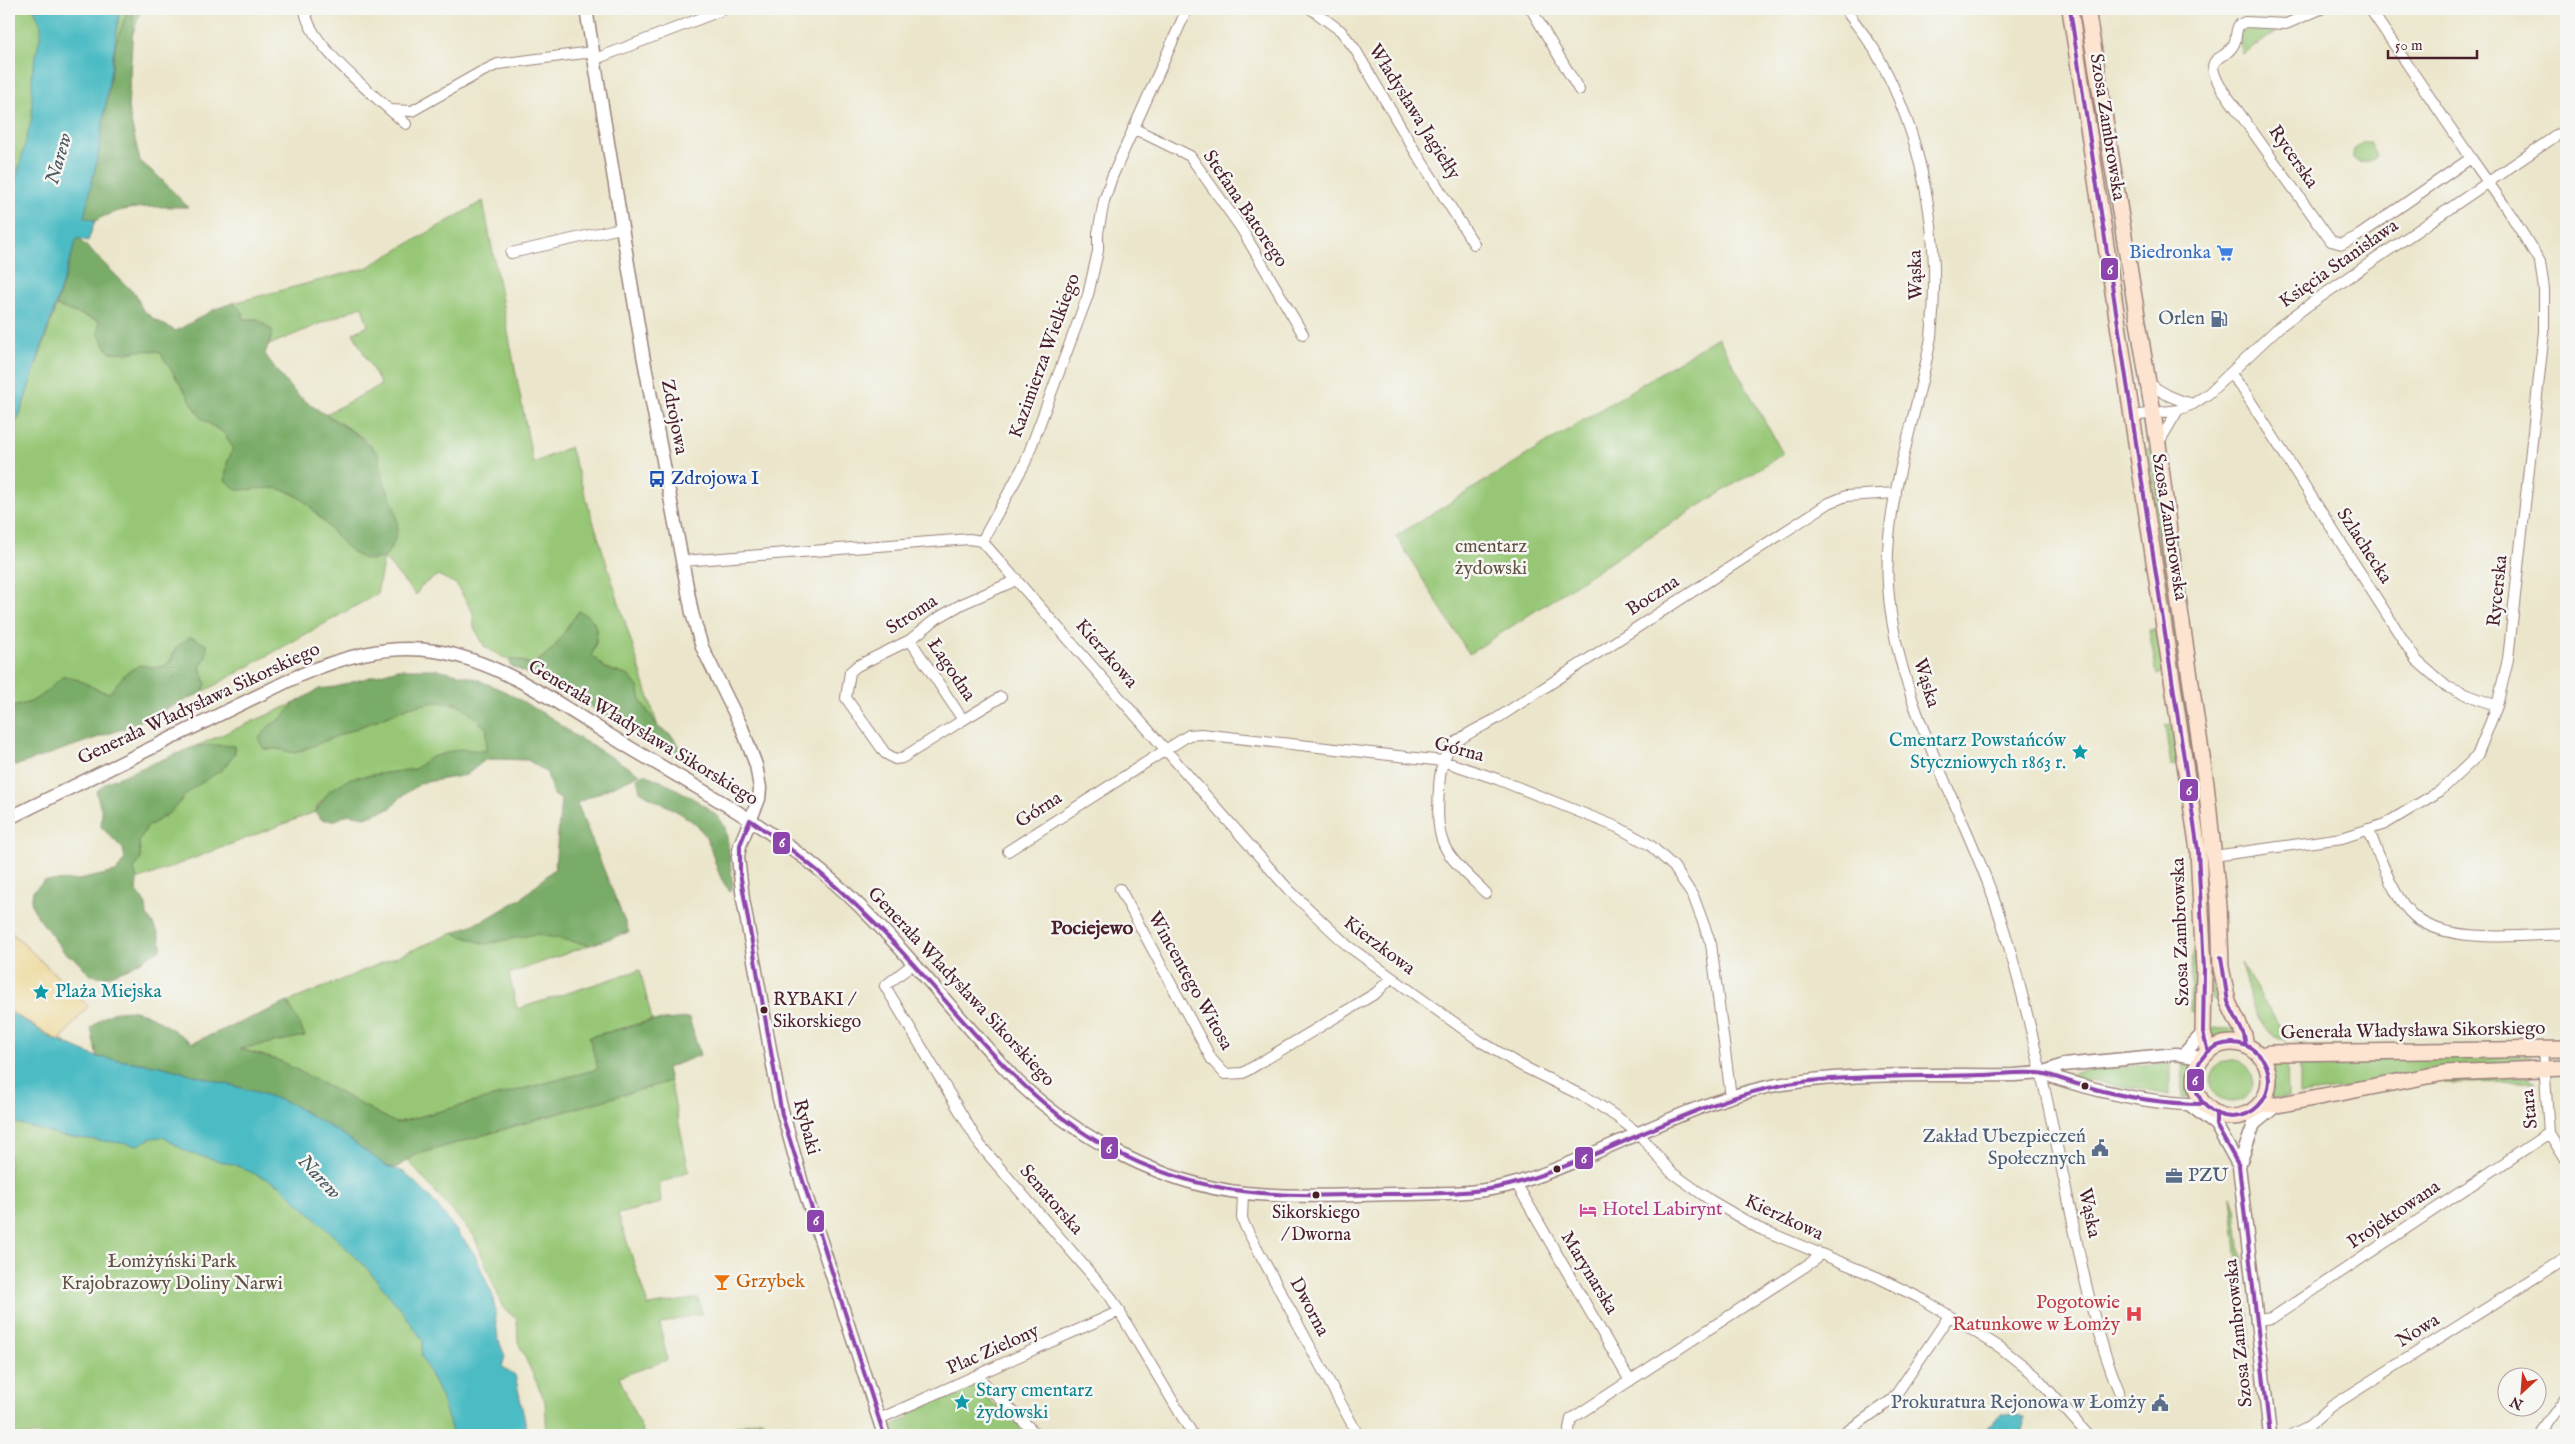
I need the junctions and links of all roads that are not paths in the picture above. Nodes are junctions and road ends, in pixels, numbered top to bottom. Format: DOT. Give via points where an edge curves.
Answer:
graph roads {
  1 [pos="305,9"];
  2 [pos="586,9"];
  3 [pos="725,9"];
  4 [pos="1187,9"];
  5 [pos="1311,9"];
  6 [pos="1530,9"];
  7 [pos="1845,9"];
  8 [pos="2070,9"];
  9 [pos="2087,9"];
  10 [pos="2321,9"];
  11 [pos="2370,9"];
  12 [pos="592,56"];
  13 [pos="1579,90"];
  14 [pos="390,110"];
  15 [pos="406,124"];
  16 [pos="1133,128"];
  17 [pos="2566,129"];
  18 [pos="2471,158"];
  19 [pos="2488,182"];
  20 [pos="622,228"];
  21 [pos="1474,244"];
  22 [pos="511,253"];
  23 [pos="2130,270"];
  24 [pos="2110,274"];
  25 [pos="1303,334"];
  26 [pos="2230,373"];
  27 [pos="2148,382"];
  28 [pos="2193,404"];
  29 [pos="2178,410"];
  30 [pos="2153,415"];
  31 [pos="2132,416"];
  32 [pos="2158,444"];
  33 [pos="1896,493"];
  34 [pos="982,541"];
  35 [pos="683,561"];
  36 [pos="1016,578"];
  37 [pos="910,640"];
  38 [pos="1001,697"];
  39 [pos="846,698"];
  40 [pos="2497,706"];
  41 [pos="963,720"];
  42 [pos="1166,749"];
  43 [pos="1443,761"];
  44 [pos="9,818"];
  45 [pos="750,820"];
  46 [pos="2368,829"];
  47 [pos="1008,851"];
  48 [pos="2214,856"];
  49 [pos="1120,889"];
  50 [pos="1486,893"];
  51 [pos="2566,934"];
  52 [pos="913,964"];
  53 [pos="1391,978"];
  54 [pos="2228,1002"];
  55 [pos="2204,1004"];
  56 [pos="2203,1033"];
  57 [pos="2245,1041"];
  58 [pos="2543,1049"];
  59 [pos="2566,1049"];
  60 [pos="2265,1054"];
  61 [pos="2183,1055"];
  62 [pos="2205,1055"];
  63 [pos="2566,1068"];
  64 [pos="2544,1069"];
  65 [pos="2042,1073"];
  66 [pos="1732,1097"];
  67 [pos="2207,1112"];
  68 [pos="2256,1113"];
  69 [pos="2549,1133"];
  70 [pos="1639,1134"];
  71 [pos="2566,1160"];
  72 [pos="2239,1166"];
  73 [pos="1516,1183"];
  74 [pos="1243,1193"];
  75 [pos="1818,1253"];
  76 [pos="2566,1258"];
  77 [pos="1120,1311"];
  78 [pos="1949,1316"];
  79 [pos="2257,1320"];
  80 [pos="977,1376"];
  81 [pos="1630,1382"];
  82 [pos="2119,1391"];
  83 [pos="2566,1398"];
  84 [pos="879,1419"];
  85 [pos="884,1435"];
  86 [pos="1037,1435"];
  87 [pos="1193,1435"];
  88 [pos="1358,1435"];
  89 [pos="1570,1435"];
  90 [pos="1842,1435"];
  91 [pos="2088,1435"];
  92 [pos="2270,1435"];
  93 [pos="2291,1435"];
  94 [pos="2540,1435"];
  1 -- 14 [label="street" via="308,22 328,50"];
  2 -- 12 [label="street, Zdrojowa"];
  3 -- 12 [label="street"];
  4 -- 16 [label="street, Kazimierza Wielkiego"];
  5 -- 21 [label="street, Władysława Jagiełły" via="1341,31 1355,49"];
  6 -- 13 [label="street"];
  7 -- 33 [label="street, Wąska" via="1873,48 1905,115 1926,196 1934,250 1931,337"];
  8 -- 24 [label="main road, Szosa Zambrowska"];
  9 -- 23 [label="main road, Szosa Zambrowska"];
  10 -- 18 [label="street, Rycerska" via="2286,24 2246,22 2239,25 2233,46 2215,61 2213,68 2220,86 2331,241 2349,242"];
  11 -- 18 [label="street, Rycerska"];
  12 -- 14 [label="street" via="498,64 412,111"];
  12 -- 20 [label="street, Zdrojowa"];
  14 -- 15 [label="street"];
  16 -- 25 [label="street, Stefana Batorego" via="1190,156 1240,228"];
  16 -- 34 [label="street, Kazimierza Wielkiego" via="1104,201 1088,295 1024,463"];
  17 -- 19 [label="street, Księcia Stanisława"];
  18 -- 19 [label="street, Rycerska"];
  19 -- 26 [label="street, Księcia Stanisława" via="2310,304 2272,333"];
  19 -- 40 [label="street, Rycerska" via="2540,262 2544,289 2544,332 2508,659"];
  20 -- 22 [label="street"];
  20 -- 35 [label="street, Zdrojowa" via="644,364"];
  23 -- 24 [label="main road" via="2120,266"];
  23 -- 27 [label="main road, Szosa Zambrowska"];
  24 -- 31 [label="main road, Szosa Zambrowska"];
  26 -- 28 [label="street, Księcia Stanisława"];
  26 -- 40 [label="street, Szlachecka" via="2416,660 2447,687"];
  27 -- 28 [label="street" via="2177,401"];
  27 -- 30 [label="main road, Szosa Zambrowska"];
  28 -- 29 [label="street, Księcia Stanisława"];
  29 -- 30 [label="street, Księcia Stanisława"];
  29 -- 32 [label="street"];
  30 -- 31 [label="street, Księcia Stanisława"];
  30 -- 32 [label="main road, Szosa Zambrowska"];
  31 -- 55 [label="main road, Szosa Zambrowska" via="2198,850"];
  32 -- 48 [label="main road, Szosa Zambrowska"];
  33 -- 43 [label="street, Boczna" via="1846,496 1828,502 1459,740"];
  33 -- 65 [label="street, Wąska" via="1887,569 1893,626 1903,670 1926,739 1988,884 2004,930"];
  34 -- 35 [label="street" via="968,539"];
  34 -- 36 [label="street, Kierzkowa"];
  35 -- 45 [label="street, Zdrojowa" via="697,634 756,765 760,793"];
  36 -- 37 [label="street, Stroma" via="949,611"];
  36 -- 42 [label="street, Kierzkowa"];
  37 -- 39 [label="street, Stroma" via="853,669"];
  37 -- 41 [label="street, Łagodna"];
  38 -- 41 [label="street, Łagodna"];
  39 -- 41 [label="street, Łagodna" via="885,753 895,759 902,758"];
  40 -- 46 [label="street, Rycerska" via="2477,756 2471,762 2440,791 2385,824"];
  42 -- 43 [label="street, Górna" via="1184,738 1201,734"];
  42 -- 47 [label="street, Górna"];
  42 -- 53 [label="street, Kierzkowa" via="1317,919"];
  43 -- 50 [label="street" via="1437,813 1439,835 1452,859"];
  43 -- 66 [label="street, Górna" via="1617,827 1650,846 1674,867 1694,898 1711,944"];
  44 -- 45 [label="street, Generała Władysława Sikorskiego" via="310,671 362,653 406,649 448,654 504,674"];
  45 -- 52 [label="street, Generała Władysława Sikorskiego" via="796,851 838,886"];
  45 -- 84 [label="street, Rybaki" via="740,845 740,873 778,1099"];
  46 -- 48 [label="street, Rycerska" via="2342,838"];
  46 -- 51 [label="street" via="2395,890 2415,917 2437,928 2473,937"];
  48 -- 54 [label="main road, Szosa Zambrowska" via="2222,968"];
  49 -- 53 [label="street, Wincentego Witosa" via="1212,1060 1225,1074 1242,1073 1376,993"];
  52 -- 74 [label="street, Generała Władysława Sikorskiego" via="1007,1070 1059,1117 1106,1146 1159,1171 1196,1184"];
  52 -- 77 [label="street, Senatorska" via="885,986 980,1145 1097,1278"];
  53 -- 70 [label="street, Kierzkowa" via="1480,1041 1591,1100"];
  54 -- 55 [label="main road" via="2217,1007"];
  54 -- 57 [label="main road, Szosa Zambrowska"];
  55 -- 56 [label="main road, Szosa Zambrowska"];
  56 -- 61 [label="street"];
  56 -- 62 [label="main road, Szosa Zambrowska"];
  57 -- 60 [label="main road"];
  57 -- 62 [label="main road" via="2214,1048"];
  58 -- 59 [label="main road, Generała Władysława Sikorskiego"];
  58 -- 60 [label="main road, Generała Władysława Sikorskiego"];
  58 -- 64 [label="street, Stara"];
  60 -- 68 [label="main road" via="2268,1089"];
  61 -- 62 [label="street, Generała Władysława Sikorskiego"];
  61 -- 65 [label="street, Generała Władysława Sikorskiego" via="2063,1065"];
  62 -- 67 [label="main road" via="2198,1066 2195,1082"];
  63 -- 64 [label="main road"];
  64 -- 68 [label="main road" via="2444,1073 2277,1105"];
  64 -- 69 [label="street, Stara"];
  65 -- 66 [label="street, Generała Władysława Sikorskiego" via="1811,1080"];
  65 -- 67 [label="street, Generała Władysława Sikorskiego" via="2074,1085"];
  65 -- 82 [label="street, Wąska" via="2091,1304"];
  66 -- 70 [label="street, Generała Władysława Sikorskiego"];
  67 -- 68 [label="main road" via="2235,1117"];
  67 -- 72 [label="street, Szosa Zambrowska"];
  68 -- 72 [label="street, Szosa Zambrowska"];
  69 -- 71 [label="street, Stara"];
  69 -- 79 [label="street, Projektowana" via="2272,1318"];
  70 -- 73 [label="street, Generała Władysława Sikorskiego"];
  70 -- 75 [label="street, Kierzkowa" via="1671,1172 1703,1196 1758,1228"];
  72 -- 79 [label="street, Szosa Zambrowska"];
  73 -- 74 [label="street, Generała Władysława Sikorskiego" via="1484,1191 1457,1193 1347,1196"];
  73 -- 81 [label="street, Marynarska"];
  74 -- 88 [label="street, Dworna" via="1242,1218 1245,1226"];
  75 -- 78 [label="street, Kierzkowa" via="1877,1277"];
  75 -- 81 [label="street" via="1814,1260"];
  76 -- 93 [label="street, Nowa"];
  77 -- 80 [label="street, Plac Zielony"];
  77 -- 87 [label="street, Senatorska"];
  78 -- 90 [label="street" via="1893,1399"];
  78 -- 91 [label="street, Kierzkowa" via="2025,1366"];
  79 -- 92 [label="street, Szosa Zambrowska"];
  80 -- 84 [label="street, Plac Zielony"];
  80 -- 86 [label="street"];
  81 -- 89 [label="street" via="1571,1419"];
  83 -- 94 [label="street"];
  84 -- 85 [label="street, Rybaki"];
}
